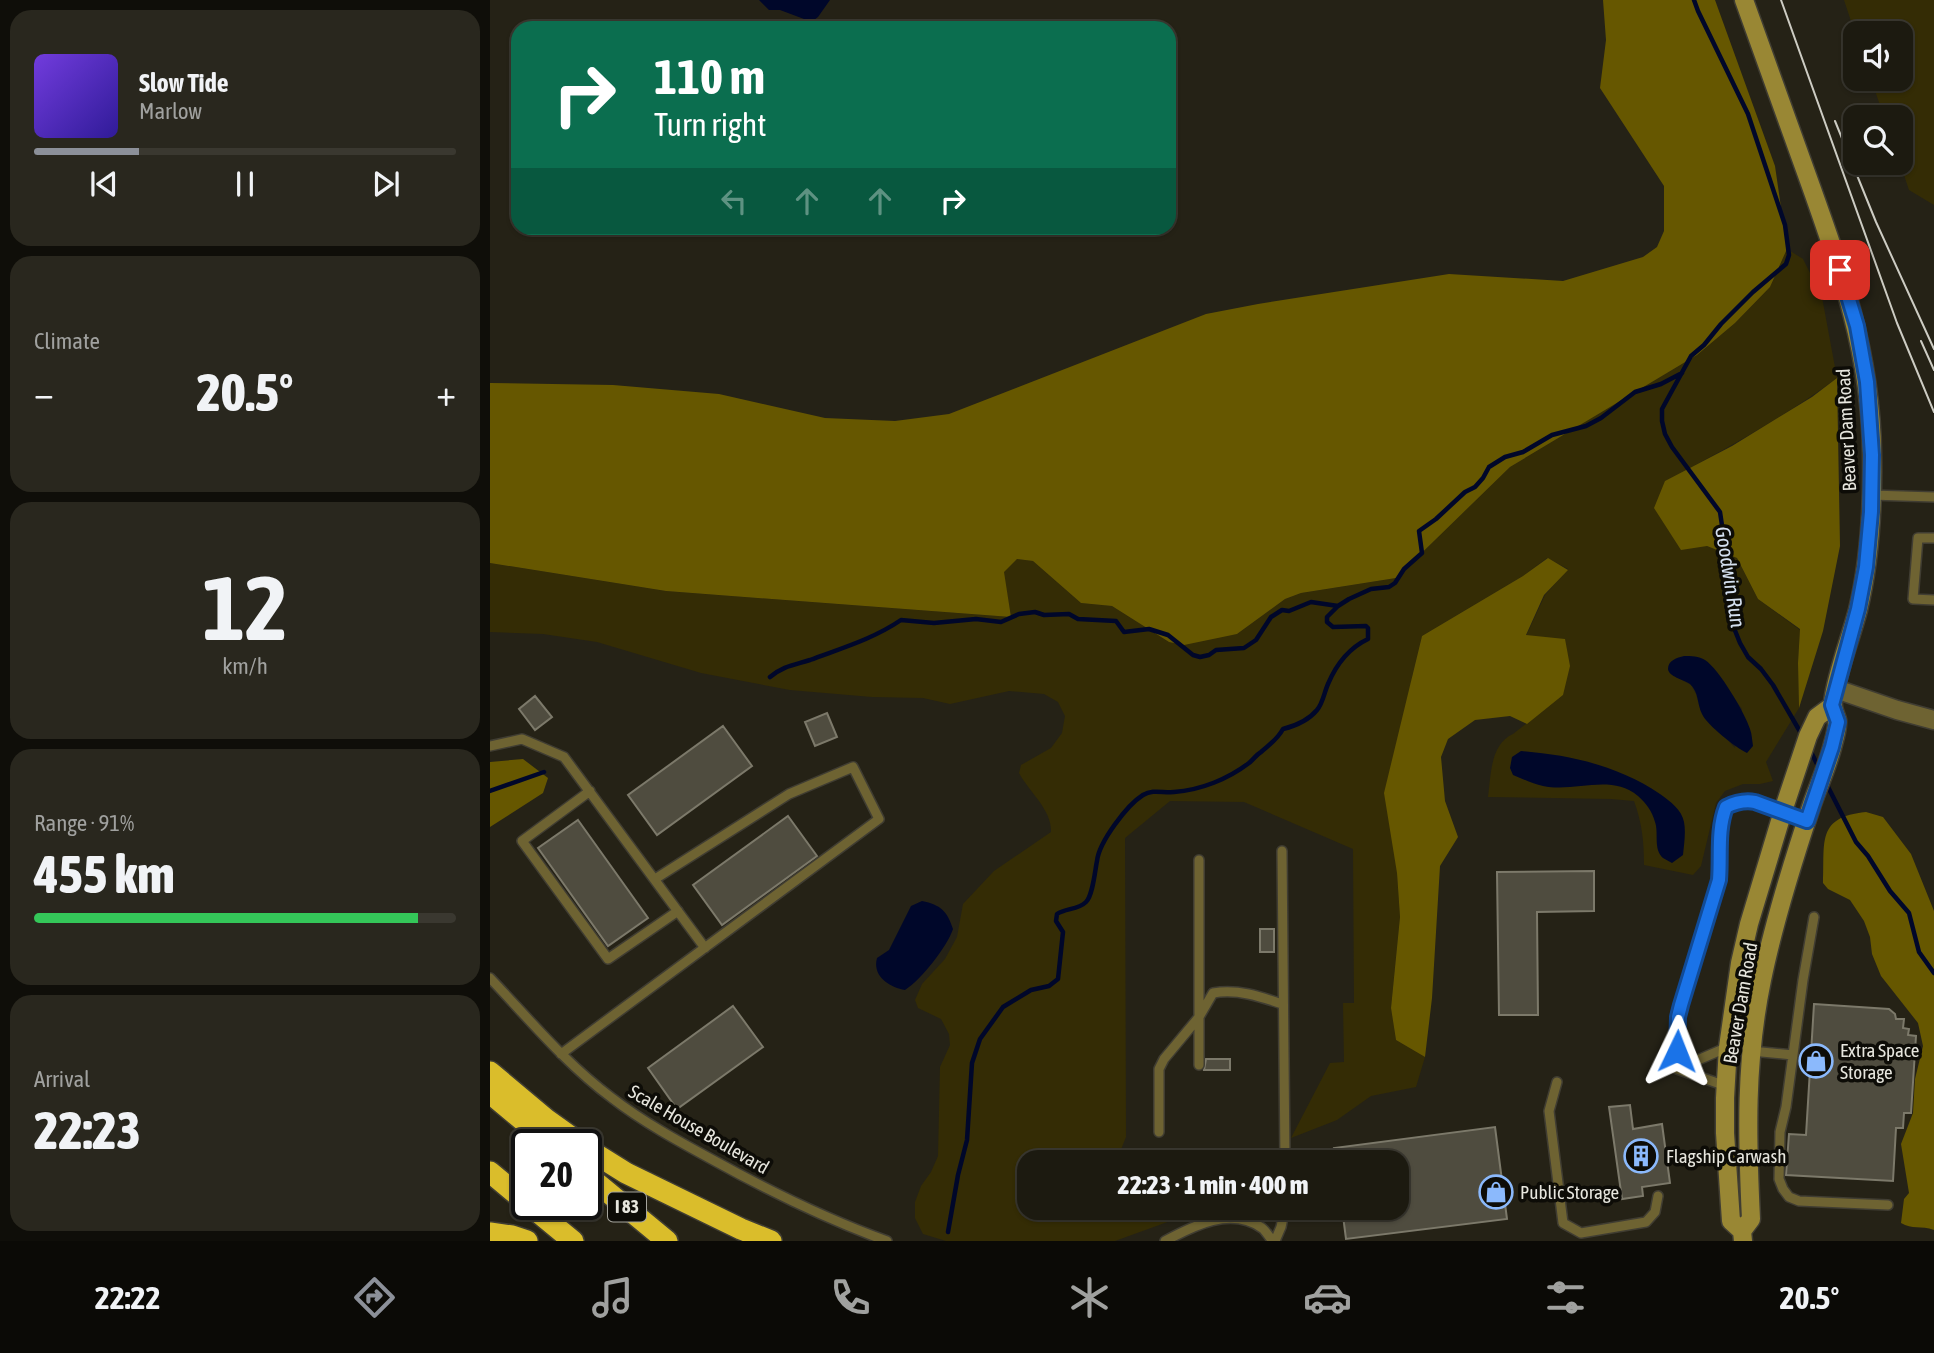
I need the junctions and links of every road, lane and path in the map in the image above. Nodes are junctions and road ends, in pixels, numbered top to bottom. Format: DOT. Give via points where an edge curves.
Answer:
graph roads {
  1 [pos="1744,0"];
  2 [pos="1871,495"];
  3 [pos="1934,497"];
  4 [pos="1934,538"];
  5 [pos="1934,600"];
  6 [pos="1834,697"];
  7 [pos="1934,720"];
  8 [pos="490,746"];
  9 [pos="590,791"];
  10 [pos="1783,811"];
  11 [pos="1810,813"];
  12 [pos="1282,851"];
  13 [pos="1199,860"];
  14 [pos="655,879"];
  15 [pos="678,911"];
  16 [pos="1814,917"];
  17 [pos="705,948"];
  18 [pos="490,978"];
  19 [pos="1282,1004"];
  20 [pos="1199,1017"];
  21 [pos="1728,1047"];
  22 [pos="1751,1051"];
  23 [pos="561,1054"];
  24 [pos="1794,1055"];
  25 [pos="1199,1065"];
  26 [pos="1677,1069"];
  27 [pos="490,1072"];
  28 [pos="1557,1082"];
  29 [pos="1726,1086"];
  30 [pos="490,1093"];
  31 [pos="533,1129"];
  32 [pos="560,1129"];
  33 [pos="1159,1132"];
  34 [pos="1285,1150"];
  35 [pos="602,1158"];
  36 [pos="490,1172"];
  37 [pos="602,1187"];
  38 [pos="511,1190"];
  39 [pos="1658,1196"];
  40 [pos="1888,1205"];
  41 [pos="548,1220"];
  42 [pos="1282,1220"];
  43 [pos="490,1233"];
  44 [pos="1742,1236"];
  45 [pos="527,1241"];
  46 [pos="573,1241"];
  47 [pos="667,1241"];
  48 [pos="771,1241"];
  49 [pos="887,1241"];
  50 [pos="1165,1241"];
  51 [pos="1274,1241"];
  1 -- 2 [label="main road, Beaver Dam Road" via="1857,326 1870,409"];
  2 -- 3 [label="lane"];
  2 -- 6 [label="main road, Beaver Dam Road" via="1862,588"];
  4 -- 5 [label="lane" via="1919,538 1913,599"];
  6 -- 7 [label="street"];
  6 -- 10 [label="main road, Beaver Dam Road" via="1808,736"];
  6 -- 11 [label="main road, Beaver Dam Road" via="1838,722"];
  8 -- 9 [label="lane" via="522,739 564,757"];
  9 -- 14 [label="lane"];
  9 -- 15 [label="lane" via="522,841 608,959"];
  10 -- 11 [label="lane"];
  10 -- 21 [label="main road, Beaver Dam Road" via="1749,924"];
  10 -- 26 [label="lane" via="1747,800 1726,807 1720,826 1719,880 1678,1017"];
  11 -- 22 [label="main road, Beaver Dam Road" via="1768,954"];
  12 -- 19 [label="lane"];
  13 -- 20 [label="lane"];
  14 -- 15 [label="lane"];
  14 -- 17 [label="lane" via="789,794 853,767 879,819"];
  15 -- 17 [label="lane"];
  16 -- 24 [label="lane"];
  17 -- 23 [label="lane"];
  18 -- 23 [label="lane, Scale House Boulevard"];
  19 -- 20 [label="lane" via="1248,993 1213,993"];
  19 -- 34 [label="lane"];
  20 -- 25 [label="lane"];
  20 -- 33 [label="lane" via="1159,1069"];
  21 -- 26 [label="lane"];
  21 -- 29 [label="main road, Beaver Dam Road"];
  22 -- 24 [label="lane"];
  22 -- 44 [label="main road, Beaver Dam Road" via="1747,1133 1751,1219"];
  23 -- 49 [label="lane, Scale House Boulevard" via="651,1126 783,1198"];
  24 -- 40 [label="lane" via="1780,1132 1783,1189 1799,1201"];
  26 -- 29 [label="lane"];
  27 -- 32 [label="highway"];
  28 -- 39 [label="lane" via="1549,1111 1563,1223 1581,1233 1646,1222"];
  29 -- 44 [label="main road, Beaver Dam Road" via="1731,1221"];
  30 -- 31 [label="highway"];
  35 -- 48 [label="highway"];
  36 -- 38 [label="highway"];
  37 -- 47 [label="highway, I 83"];
  41 -- 46 [label="highway"];
  42 -- 51 [label="lane"];
  43 -- 45 [label="highway"];
  50 -- 51 [label="lane" via="1212,1220 1229,1219 1262,1228"];
}
